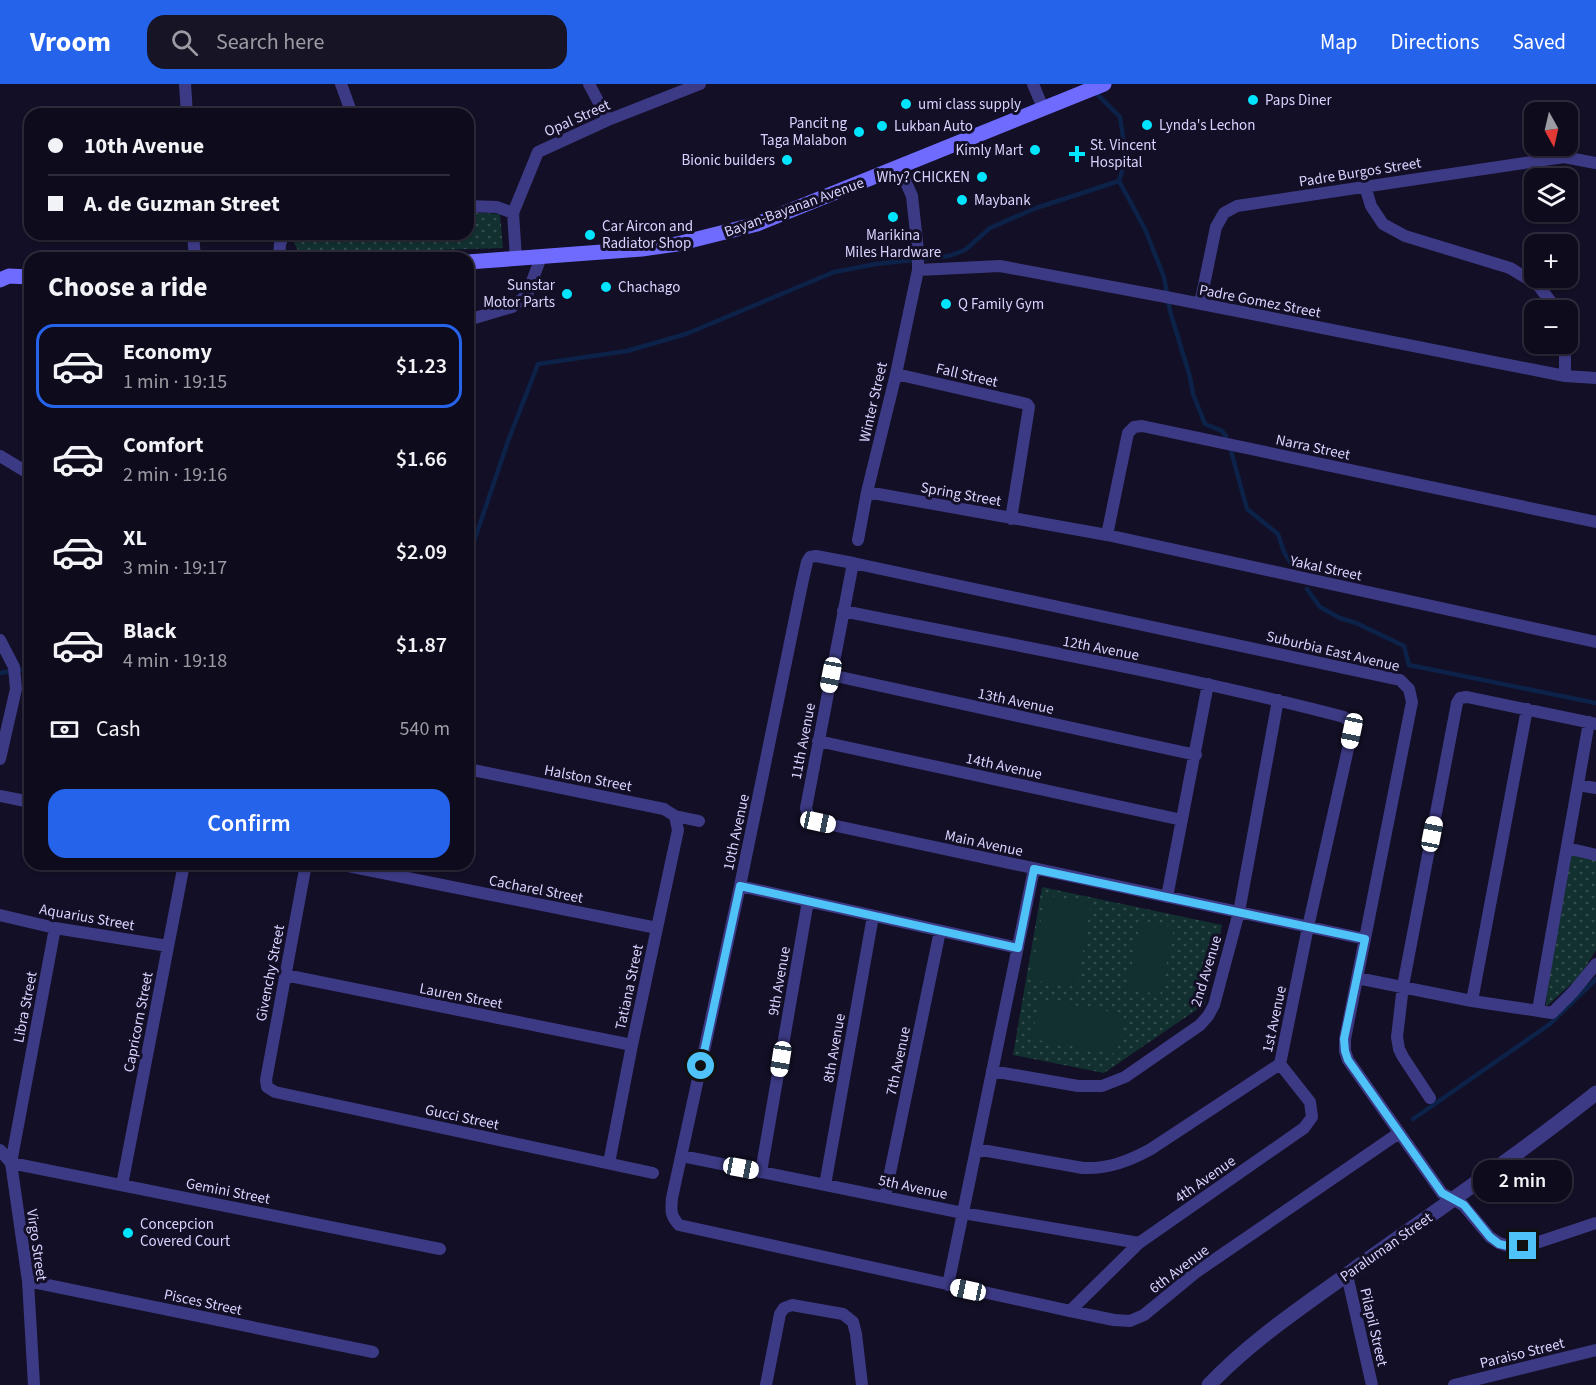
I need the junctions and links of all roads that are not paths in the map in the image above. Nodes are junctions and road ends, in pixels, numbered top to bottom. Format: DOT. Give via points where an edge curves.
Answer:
graph roads {
  1 [pos="185,84"];
  2 [pos="341,84"];
  3 [pos="589,84"];
  4 [pos="700,84"];
  5 [pos="1033,84"];
  6 [pos="1104,84"];
  7 [pos="187,108"];
  8 [pos="350,108"];
  9 [pos="1043,108"];
  10 [pos="608,120"];
  11 [pos="1596,163"];
  12 [pos="899,167"];
  13 [pos="1365,186"];
  14 [pos="474,206"];
  15 [pos="513,213"];
  16 [pos="541,257"];
  17 [pos="516,258"];
  18 [pos="474,262"];
  19 [pos="918,262"];
  20 [pos="3,274"];
  21 [pos="24,276"];
  22 [pos="1549,300"];
  23 [pos="1200,304"];
  24 [pos="474,318"];
  25 [pos="1565,354"];
  26 [pos="896,374"];
  27 [pos="1565,376"];
  28 [pos="1596,378"];
  29 [pos="0,456"];
  30 [pos="24,470"];
  31 [pos="867,492"];
  32 [pos="1011,519"];
  33 [pos="1596,522"];
  34 [pos="1049,525"];
  35 [pos="1107,535"];
  36 [pos="858,540"];
  37 [pos="810,557"];
  38 [pos="853,563"];
  39 [pos="843,611"];
  40 [pos="0,640"];
  41 [pos="1596,642"];
  42 [pos="831,675"];
  43 [pos="1208,684"];
  44 [pos="1278,700"];
  45 [pos="1527,710"];
  46 [pos="1351,723"];
  47 [pos="1593,723"];
  48 [pos="818,741"];
  49 [pos="1196,755"];
  50 [pos="0,759"];
  51 [pos="474,770"];
  52 [pos="1578,785"];
  53 [pos="1596,788"];
  54 [pos="0,796"];
  55 [pos="24,801"];
  56 [pos="675,816"];
  57 [pos="809,817"];
  58 [pos="1182,820"];
  59 [pos="699,821"];
  60 [pos="1567,848"];
  61 [pos="1596,855"];
  62 [pos="1034,869"];
  63 [pos="183,870"];
  64 [pos="305,870"];
  65 [pos="368,870"];
  66 [pos="740,886"];
  67 [pos="1167,897"];
  68 [pos="808,901"];
  69 [pos="1239,912"];
  70 [pos="0,915"];
  71 [pos="873,915"];
  72 [pos="1308,927"];
  73 [pos="55,928"];
  74 [pos="657,928"];
  75 [pos="940,931"];
  76 [pos="1365,939"];
  77 [pos="168,946"];
  78 [pos="1018,948"];
  79 [pos="1596,964"];
  80 [pos="285,975"];
  81 [pos="1357,978"];
  82 [pos="1403,987"];
  83 [pos="1472,1001"];
  84 [pos="1538,1010"];
  85 [pos="632,1045"];
  86 [pos="1280,1064"];
  87 [pos="992,1071"];
  88 [pos="267,1087"];
  89 [pos="1596,1093"];
  90 [pos="1430,1098"];
  91 [pos="1399,1133"];
  92 [pos="976,1149"];
  93 [pos="0,1150"];
  94 [pos="682,1156"];
  95 [pos="10,1162"];
  96 [pos="609,1163"];
  97 [pos="761,1172"];
  98 [pos="653,1173"];
  99 [pos="122,1185"];
  100 [pos="825,1185"];
  101 [pos="885,1197"];
  102 [pos="1453,1200"];
  103 [pos="963,1213"];
  104 [pos="673,1218"];
  105 [pos="1596,1223"];
  106 [pos="1139,1243"];
  107 [pos="440,1249"];
  108 [pos="1347,1275"];
  109 [pos="28,1281"];
  110 [pos="948,1285"];
  111 [pos="1070,1311"];
  112 [pos="1596,1350"];
  113 [pos="373,1352"];
  114 [pos="1494,1380"];
  115 [pos="34,1385"];
  116 [pos="766,1385"];
  117 [pos="862,1385"];
  118 [pos="1209,1385"];
  119 [pos="1372,1385"];
  120 [pos="1454,1385"];
  1 -- 7 [label="street"];
  2 -- 8 [label="street"];
  3 -- 10 [label="street"];
  4 -- 10 [label="street, Opal Street"];
  5 -- 9 [label="street"];
  6 -- 9 [label="main road, Bayan-Bayanan Avenue"];
  9 -- 12 [label="main road, Bayan-Bayanan Avenue"];
  10 -- 15 [label="street, Opal Street" via="537,152"];
  11 -- 13 [label="street, Padre Burgos Street" via="1564,158"];
  12 -- 16 [label="main road, Bayan-Bayanan Avenue" via="757,224 702,239 642,249"];
  12 -- 19 [label="street" via="912,196"];
  13 -- 22 [label="street" via="1371,206 1383,224 1405,236 1510,268 1538,285"];
  13 -- 23 [label="street, Padre Burgos Street" via="1237,206 1224,213 1216,227"];
  14 -- 15 [label="street" via="497,207"];
  15 -- 17 [label="street, Opal Street"];
  16 -- 17 [label="main road, Bayan-Bayanan Avenue"];
  16 -- 24 [label="street" via="527,295 512,307"];
  17 -- 18 [label="main road, Bayan-Bayanan Avenue"];
  19 -- 23 [label="street, Padre Gomez Street" via="1000,266"];
  19 -- 26 [label="street, Winter Street"];
  20 -- 21 [label="main road"];
  23 -- 27 [label="street, Padre Gomez Street"];
  25 -- 27 [label="street"];
  26 -- 31 [label="street, Winter Street"];
  26 -- 32 [label="street, Fall Street" via="1027,404"];
  27 -- 28 [label="street, Padre Gomez Street"];
  29 -- 30 [label="street"];
  31 -- 32 [label="street, Spring Street"];
  31 -- 36 [label="street, Winter Street"];
  32 -- 34 [label="street, Spring Street"];
  33 -- 35 [label="street, Narra Street" via="1142,426 1128,433"];
  34 -- 35 [label="street, Yakal Street"];
  35 -- 41 [label="street, Yakal Street"];
  37 -- 38 [label="street, Suburbia East Avenue"];
  37 -- 66 [label="street, 10th Avenue"];
  38 -- 39 [label="street, 11th Avenue"];
  38 -- 76 [label="street, Suburbia East Avenue" via="1400,680 1409,688 1412,702"];
  39 -- 42 [label="street, 11th Avenue"];
  39 -- 43 [label="street, 12th Avenue"];
  40 -- 50 [label="street" via="14,667 16,689"];
  42 -- 48 [label="street, 11th Avenue"];
  42 -- 49 [label="street, 13th Avenue"];
  43 -- 44 [label="street, 12th Avenue"];
  43 -- 49 [label="street"];
  44 -- 46 [label="street, 12th Avenue" via="1344,717"];
  44 -- 69 [label="street, 2nd Avenue"];
  45 -- 47 [label="street"];
  45 -- 82 [label="street" via="1467,697 1456,704"];
  45 -- 83 [label="street"];
  46 -- 72 [label="street, 1st Avenue"];
  47 -- 52 [label="street"];
  48 -- 57 [label="street, 11th Avenue" via="806,808"];
  48 -- 58 [label="street, 14th Avenue"];
  49 -- 58 [label="street"];
  51 -- 56 [label="street, Halston Street" via="664,808"];
  52 -- 53 [label="street"];
  52 -- 60 [label="street"];
  54 -- 55 [label="street"];
  56 -- 59 [label="street, Halston Street"];
  56 -- 74 [label="street, Tatiana Street" via="678,830"];
  57 -- 62 [label="street, Main Avenue"];
  58 -- 67 [label="street"];
  60 -- 61 [label="street"];
  60 -- 84 [label="street"];
  62 -- 67 [label="street, Main Avenue"];
  62 -- 78 [label="street"];
  63 -- 77 [label="street, Capricorn Street"];
  64 -- 80 [label="street, Givenchy Street"];
  65 -- 74 [label="street, Cacharel Street"];
  66 -- 68 [label="street"];
  66 -- 94 [label="street, 10th Avenue"];
  67 -- 69 [label="street, Main Avenue"];
  68 -- 71 [label="street"];
  68 -- 97 [label="street, 9th Avenue"];
  69 -- 72 [label="street, Main Avenue"];
  69 -- 87 [label="street, 2nd Avenue" via="1208,1016 1125,1077 1090,1087"];
  70 -- 73 [label="street, Aquarius Street"];
  71 -- 75 [label="street"];
  71 -- 100 [label="street, 8th Avenue"];
  72 -- 76 [label="street, Main Avenue"];
  72 -- 86 [label="street, 1st Avenue"];
  73 -- 77 [label="street, Aquarius Street"];
  73 -- 95 [label="street, Libra Street"];
  74 -- 85 [label="street, Tatiana Street"];
  75 -- 78 [label="street"];
  75 -- 101 [label="street, 7th Avenue"];
  76 -- 81 [label="street, Suburbia East Avenue"];
  77 -- 99 [label="street, Capricorn Street"];
  78 -- 87 [label="street"];
  79 -- 84 [label="street" via="1555,1011"];
  80 -- 85 [label="street, Lauren Street"];
  80 -- 88 [label="street, Givenchy Street"];
  81 -- 82 [label="street"];
  81 -- 91 [label="street, Suburbia East Avenue" via="1345,1051"];
  82 -- 83 [label="street"];
  82 -- 90 [label="street" via="1399,1049"];
  83 -- 84 [label="street"];
  85 -- 96 [label="street, Tatiana Street"];
  86 -- 92 [label="street, 1st Avenue" via="1151,1149 1113,1166 1083,1168"];
  86 -- 106 [label="street, 4th Avenue" via="1310,1102 1312,1117 1305,1128"];
  87 -- 92 [label="street"];
  88 -- 96 [label="street, Gucci Street" via="274,1092"];
  89 -- 102 [label="street, Paraluman Street"];
  91 -- 102 [label="street, Suburbia East Avenue" via="1442,1193"];
  91 -- 111 [label="street, 6th Avenue" via="1195,1274 1144,1315 1130,1321"];
  92 -- 103 [label="street"];
  93 -- 95 [label="street"];
  94 -- 97 [label="street, 5th Avenue"];
  94 -- 104 [label="street, 10th Avenue" via="672,1198"];
  95 -- 99 [label="street, Gemini Street"];
  95 -- 109 [label="street, Virgo Street"];
  96 -- 98 [label="street, Gucci Street"];
  97 -- 100 [label="street, 5th Avenue"];
  99 -- 107 [label="street, Gemini Street"];
  100 -- 101 [label="street, 5th Avenue"];
  101 -- 103 [label="street, 5th Avenue"];
  102 -- 105 [label="street, Suburbia East Avenue" via="1464,1205 1490,1237 1508,1246 1530,1245"];
  102 -- 108 [label="street, Paraluman Street"];
  103 -- 106 [label="street, 5th Avenue"];
  103 -- 110 [label="street"];
  104 -- 110 [label="street, 6th Avenue" via="679,1225"];
  106 -- 111 [label="street, 4th Avenue"];
  108 -- 118 [label="street, Paraluman Street" via="1235,1359"];
  108 -- 119 [label="street, Pilapil Street"];
  109 -- 113 [label="street, Pisces Street"];
  109 -- 115 [label="street, Virgo Street"];
  110 -- 111 [label="street, 6th Avenue"];
  112 -- 114 [label="street, Paraiso Street"];
  114 -- 120 [label="street, Paraiso Street"];
  116 -- 117 [label="street" via="780,1314 792,1305 843,1314 853,1322"];
}
